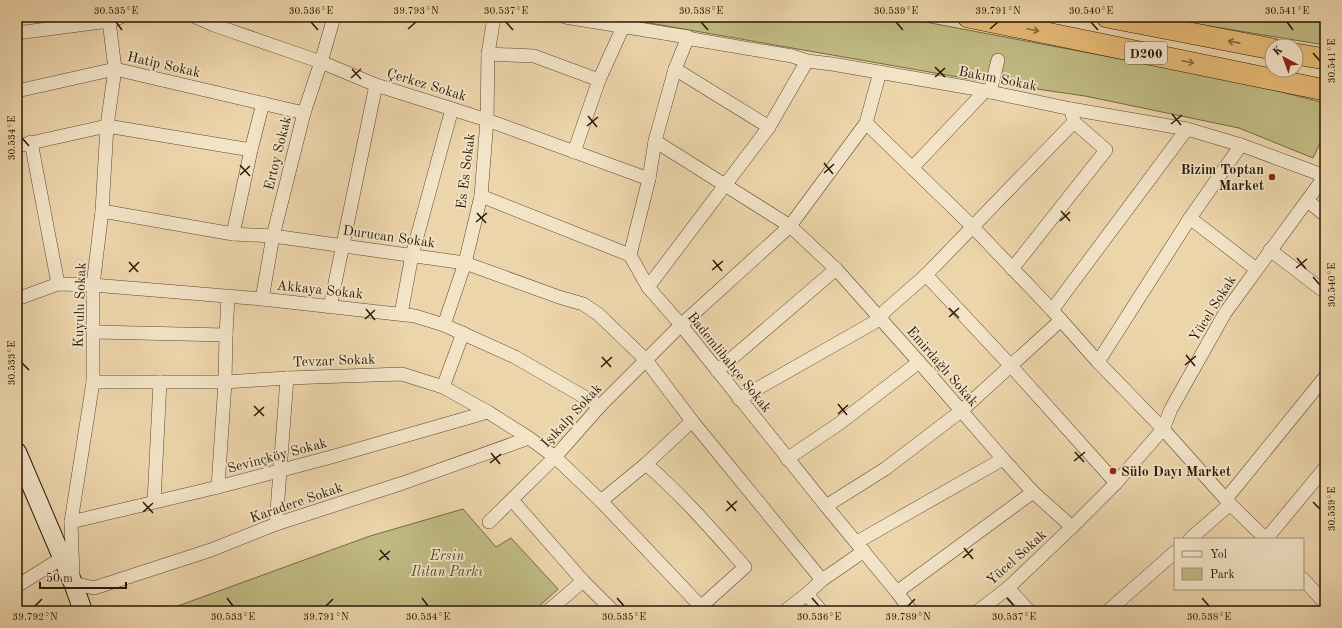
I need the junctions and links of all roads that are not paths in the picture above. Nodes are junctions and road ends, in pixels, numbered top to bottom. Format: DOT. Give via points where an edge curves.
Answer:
graph roads {
  1 [pos="196,17"];
  2 [pos="334,17"];
  3 [pos="494,17"];
  4 [pos="565,17"];
  5 [pos="968,17"];
  6 [pos="1107,17"];
  7 [pos="115,19"];
  8 [pos="623,27"];
  9 [pos="17,33"];
  10 [pos="688,37"];
  11 [pos="1264,47"];
  12 [pos="488,54"];
  13 [pos="1304,56"];
  14 [pos="998,60"];
  15 [pos="1325,60"];
  16 [pos="807,61"];
  17 [pos="321,62"];
  18 [pos="115,69"];
  19 [pos="675,69"];
  20 [pos="880,72"];
  21 [pos="599,80"];
  22 [pos="376,85"];
  23 [pos="1325,90"];
  24 [pos="17,91"];
  25 [pos="987,91"];
  26 [pos="263,103"];
  27 [pos="452,109"];
  28 [pos="1071,109"];
  29 [pos="304,113"];
  30 [pos="487,120"];
  31 [pos="1074,122"];
  32 [pos="866,123"];
  33 [pos="107,126"];
  34 [pos="769,127"];
  35 [pos="1187,129"];
  36 [pos="655,141"];
  37 [pos="31,142"];
  38 [pos="1241,145"];
  39 [pos="17,146"];
  40 [pos="251,150"];
  41 [pos="574,152"];
  42 [pos="912,168"];
  43 [pos="1325,176"];
  44 [pos="649,179"];
  45 [pos="726,184"];
  46 [pos="481,196"];
  47 [pos="1308,201"];
  48 [pos="102,211"];
  49 [pos="1325,215"];
  50 [pos="1190,218"];
  51 [pos="790,226"];
  52 [pos="973,227"];
  53 [pos="233,234"];
  54 [pos="273,236"];
  55 [pos="343,246"];
  56 [pos="1270,250"];
  57 [pos="412,255"];
  58 [pos="630,256"];
  59 [pos="464,263"];
  60 [pos="836,269"];
  61 [pos="1012,269"];
  62 [pos="1256,269"];
  63 [pos="926,275"];
  64 [pos="58,284"];
  65 [pos="93,285"];
  66 [pos="648,287"];
  67 [pos="1325,292"];
  68 [pos="228,297"];
  69 [pos="17,299"];
  70 [pos="262,299"];
  71 [pos="330,307"];
  72 [pos="1052,310"];
  73 [pos="401,314"];
  74 [pos="880,319"];
  75 [pos="1061,320"];
  76 [pos="444,325"];
  77 [pos="681,325"];
  78 [pos="94,332"];
  79 [pos="463,333"];
  80 [pos="226,335"];
  81 [pos="646,360"];
  82 [pos="919,362"];
  83 [pos="1098,362"];
  84 [pos="1011,366"];
  85 [pos="717,371"];
  86 [pos="1325,377"];
  87 [pos="287,378"];
  88 [pos="93,382"];
  89 [pos="160,382"];
  90 [pos="225,382"];
  91 [pos="443,387"];
  92 [pos="739,399"];
  93 [pos="600,406"];
  94 [pos="961,411"];
  95 [pos="488,412"];
  96 [pos="692,421"];
  97 [pos="1163,429"];
  98 [pos="528,438"];
  99 [pos="17,452"];
  100 [pos="554,457"];
  101 [pos="787,458"];
  102 [pos="1003,459"];
  103 [pos="646,464"];
  104 [pos="1325,468"];
  105 [pos="280,470"];
  106 [pos="17,473"];
  107 [pos="1116,483"];
  108 [pos="218,486"];
  109 [pos="1033,492"];
  110 [pos="512,500"];
  111 [pos="601,501"];
  112 [pos="154,502"];
  113 [pos="1228,502"];
  114 [pos="826,506"];
  115 [pos="72,522"];
  116 [pos="489,522"];
  117 [pos="276,524"];
  118 [pos="1072,527"];
  119 [pos="1191,538"];
  120 [pos="1265,538"];
  121 [pos="1267,538"];
  122 [pos="860,547"];
  123 [pos="1174,553"];
  124 [pos="59,559"];
  125 [pos="822,580"];
  126 [pos="1304,580"];
  127 [pos="583,581"];
  128 [pos="70,584"];
  129 [pos="17,586"];
  130 [pos="1008,588"];
  131 [pos="897,592"];
  132 [pos="807,594"];
  133 [pos="1324,601"];
  134 [pos="701,609"];
  135 [pos="76,611"];
  136 [pos="83,611"];
  137 [pos="548,611"];
  138 [pos="613,611"];
  139 [pos="785,611"];
  140 [pos="821,611"];
  141 [pos="911,611"];
  142 [pos="978,611"];
  143 [pos="1029,611"];
  144 [pos="1108,611"];
  1 -- 17 [label="street, Çerkez Sokak"];
  2 -- 17 [label="street, Ertoy Sokak"];
  3 -- 12 [label="street, Es Es Sokak"];
  4 -- 8 [label="street, Bakım Sokak"];
  5 -- 23 [label="highway, D200, one-way"];
  11 -- 6 [label="highway, D200, one-way"];
  7 -- 9 [label="street"];
  7 -- 18 [label="street, Kuyulu Sokak"];
  8 -- 10 [label="street, Bakım Sokak"];
  8 -- 21 [label="street"];
  10 -- 16 [label="street, Bakım Sokak"];
  10 -- 19 [label="street"];
  12 -- 21 [label="street" via="534,56"];
  12 -- 30 [label="street, Es Es Sokak"];
  13 -- 15 [label="highway"];
  14 -- 25 [label="street"];
  16 -- 20 [label="street, Bakım Sokak"];
  16 -- 34 [label="street"];
  17 -- 22 [label="street, Çerkez Sokak"];
  17 -- 29 [label="street, Ertoy Sokak"];
  18 -- 24 [label="street, Hatip Sokak"];
  18 -- 26 [label="street, Hatip Sokak"];
  18 -- 33 [label="street, Kuyulu Sokak"];
  19 -- 34 [label="street"];
  19 -- 36 [label="street"];
  20 -- 25 [label="street, Bakım Sokak"];
  20 -- 32 [label="street, Işıkalp Sokak"];
  21 -- 41 [label="street"];
  22 -- 27 [label="street, Çerkez Sokak"];
  22 -- 55 [label="street"];
  25 -- 28 [label="street, Bakım Sokak"];
  25 -- 42 [label="street"];
  26 -- 29 [label="street, Hatip Sokak"];
  26 -- 40 [label="street"];
  27 -- 30 [label="street, Çerkez Sokak"];
  27 -- 57 [label="street"];
  28 -- 31 [label="street"];
  28 -- 35 [label="street, Bakım Sokak"];
  29 -- 54 [label="street, Ertoy Sokak"];
  30 -- 41 [label="street, Çerkez Sokak"];
  30 -- 46 [label="street, Es Es Sokak"];
  31 -- 52 [label="street"];
  31 -- 61 [label="street" via="1106,150"];
  32 -- 42 [label="street"];
  32 -- 51 [label="street, Işıkalp Sokak"];
  33 -- 37 [label="street"];
  33 -- 40 [label="street"];
  33 -- 48 [label="street, Kuyulu Sokak"];
  34 -- 45 [label="street"];
  35 -- 38 [label="street, Bakım Sokak"];
  35 -- 72 [label="street"];
  36 -- 44 [label="street"];
  36 -- 45 [label="street, Emirdağlı Sokak"];
  37 -- 39 [label="street"];
  37 -- 64 [label="street"];
  38 -- 43 [label="street, Bakım Sokak"];
  38 -- 50 [label="street"];
  40 -- 53 [label="street"];
  41 -- 44 [label="street, Çerkez Sokak"];
  42 -- 52 [label="street"];
  43 -- 47 [label="street, Yücel Sokak"];
  44 -- 58 [label="street"];
  45 -- 51 [label="street, Emirdağlı Sokak"];
  45 -- 66 [label="street"];
  46 -- 58 [label="street"];
  46 -- 59 [label="street, Es Es Sokak"];
  47 -- 49 [label="street"];
  47 -- 56 [label="street, Yücel Sokak"];
  48 -- 53 [label="street, Durucan Sokak"];
  48 -- 65 [label="street, Kuyulu Sokak"];
  50 -- 62 [label="street"];
  50 -- 83 [label="street"];
  51 -- 60 [label="street, Emirdağlı Sokak"];
  51 -- 77 [label="street, Işıkalp Sokak"];
  52 -- 61 [label="street"];
  52 -- 63 [label="street"];
  53 -- 54 [label="street, Durucan Sokak"];
  54 -- 55 [label="street, Durucan Sokak"];
  54 -- 70 [label="street, Ertoy Sokak"];
  55 -- 57 [label="street, Durucan Sokak"];
  55 -- 71 [label="street"];
  56 -- 62 [label="street, Yücel Sokak"];
  56 -- 67 [label="street"];
  57 -- 59 [label="street, Durucan Sokak"];
  57 -- 73 [label="street"];
  58 -- 66 [label="street, Bademlibahçe Sokak"];
  59 -- 76 [label="street, Es Es Sokak"];
  59 -- 81 [label="street, Durucan Sokak" via="583,304 598,314"];
  60 -- 74 [label="street, Emirdağlı Sokak"];
  60 -- 85 [label="street"];
  61 -- 72 [label="street"];
  62 -- 97 [label="street, Yücel Sokak" via="1225,313"];
  63 -- 74 [label="street" via="885,311"];
  63 -- 84 [label="street"];
  64 -- 65 [label="street, Akkaya Sokak"];
  64 -- 69 [label="street, Akkaya Sokak"];
  65 -- 68 [label="street, Akkaya Sokak"];
  65 -- 78 [label="street, Kuyulu Sokak"];
  66 -- 77 [label="street, Bademlibahçe Sokak"];
  68 -- 70 [label="street, Akkaya Sokak"];
  68 -- 80 [label="street"];
  70 -- 71 [label="street, Akkaya Sokak"];
  71 -- 73 [label="street, Akkaya Sokak"];
  72 -- 75 [label="street"];
  73 -- 76 [label="street, Akkaya Sokak"];
  74 -- 82 [label="street, Emirdağlı Sokak"];
  74 -- 92 [label="street"];
  75 -- 83 [label="street"];
  75 -- 84 [label="street"];
  76 -- 79 [label="street, Akkaya Sokak"];
  77 -- 81 [label="street, Işıkalp Sokak"];
  77 -- 85 [label="street, Bademlibahçe Sokak"];
  78 -- 80 [label="street"];
  78 -- 88 [label="street, Kuyulu Sokak"];
  79 -- 91 [label="street"];
  79 -- 93 [label="street, Akkaya Sokak" via="515,357"];
  80 -- 90 [label="street"];
  81 -- 93 [label="street, Işıkalp Sokak"];
  81 -- 96 [label="street, Durucan Sokak"];
  82 -- 94 [label="street, Emirdağlı Sokak"];
  82 -- 101 [label="street" via="840,423"];
  83 -- 97 [label="street"];
  84 -- 94 [label="street"];
  84 -- 107 [label="street"];
  85 -- 92 [label="street, Bademlibahçe Sokak"];
  86 -- 113 [label="street"];
  87 -- 90 [label="street, Tevzar Sokak"];
  87 -- 91 [label="street, Tevzar Sokak" via="402,374"];
  87 -- 105 [label="street"];
  88 -- 89 [label="street, Tevzar Sokak"];
  88 -- 115 [label="street, Kuyulu Sokak"];
  89 -- 90 [label="street, Tevzar Sokak"];
  89 -- 112 [label="street"];
  90 -- 108 [label="street"];
  91 -- 95 [label="street, Tevzar Sokak"];
  92 -- 101 [label="street, Bademlibahçe Sokak"];
  93 -- 100 [label="street, Işıkalp Sokak"];
  94 -- 102 [label="street, Emirdağlı Sokak"];
  94 -- 114 [label="street" via="885,469"];
  95 -- 98 [label="street, Tevzar Sokak"];
  95 -- 105 [label="street, Sevinçköy Sokak"];
  96 -- 103 [label="street"];
  96 -- 125 [label="street, Durucan Sokak"];
  97 -- 107 [label="street, Yücel Sokak"];
  97 -- 113 [label="street"];
  98 -- 100 [label="street, Tevzar Sokak"];
  98 -- 117 [label="street, Karadere Sokak" via="403,483"];
  99 -- 124 [label="main road"];
  100 -- 110 [label="street, Işıkalp Sokak"];
  100 -- 111 [label="street, Tevzar Sokak"];
  101 -- 114 [label="street, Bademlibahçe Sokak"];
  102 -- 109 [label="street, Emirdağlı Sokak"];
  102 -- 122 [label="street"];
  103 -- 111 [label="street"];
  103 -- 134 [label="street" via="689,504 745,567"];
  104 -- 121 [label="street"];
  105 -- 108 [label="street, Sevinçköy Sokak"];
  105 -- 117 [label="street"];
  106 -- 124 [label="main road" via="40,528"];
  107 -- 118 [label="street, Yücel Sokak"];
  108 -- 112 [label="street, Sevinçköy Sokak"];
  109 -- 118 [label="street, Emirdağlı Sokak"];
  109 -- 131 [label="street"];
  110 -- 116 [label="street, Işıkalp Sokak"];
  110 -- 127 [label="street"];
  111 -- 134 [label="street, Tevzar Sokak"];
  112 -- 115 [label="street, Sevinçköy Sokak"];
  113 -- 119 [label="street"];
  113 -- 120 [label="street"];
  114 -- 122 [label="street, Bademlibahçe Sokak"];
  115 -- 128 [label="street, Kuyulu Sokak"];
  117 -- 128 [label="street, Karadere Sokak" via="211,550 94,588"];
  118 -- 130 [label="street, Yücel Sokak"];
  122 -- 125 [label="street"];
  122 -- 131 [label="street, Bademlibahçe Sokak"];
  123 -- 144 [label="street"];
  124 -- 128 [label="main road"];
  124 -- 129 [label="street"];
  125 -- 132 [label="street"];
  126 -- 133 [label="street"];
  127 -- 137 [label="street"];
  127 -- 138 [label="street"];
  128 -- 135 [label="main road"];
  128 -- 136 [label="main road"];
  130 -- 142 [label="street, Yücel Sokak"];
  130 -- 143 [label="street"];
  131 -- 141 [label="street, Bademlibahçe Sokak"];
  132 -- 139 [label="street"];
  132 -- 140 [label="street"];
}
